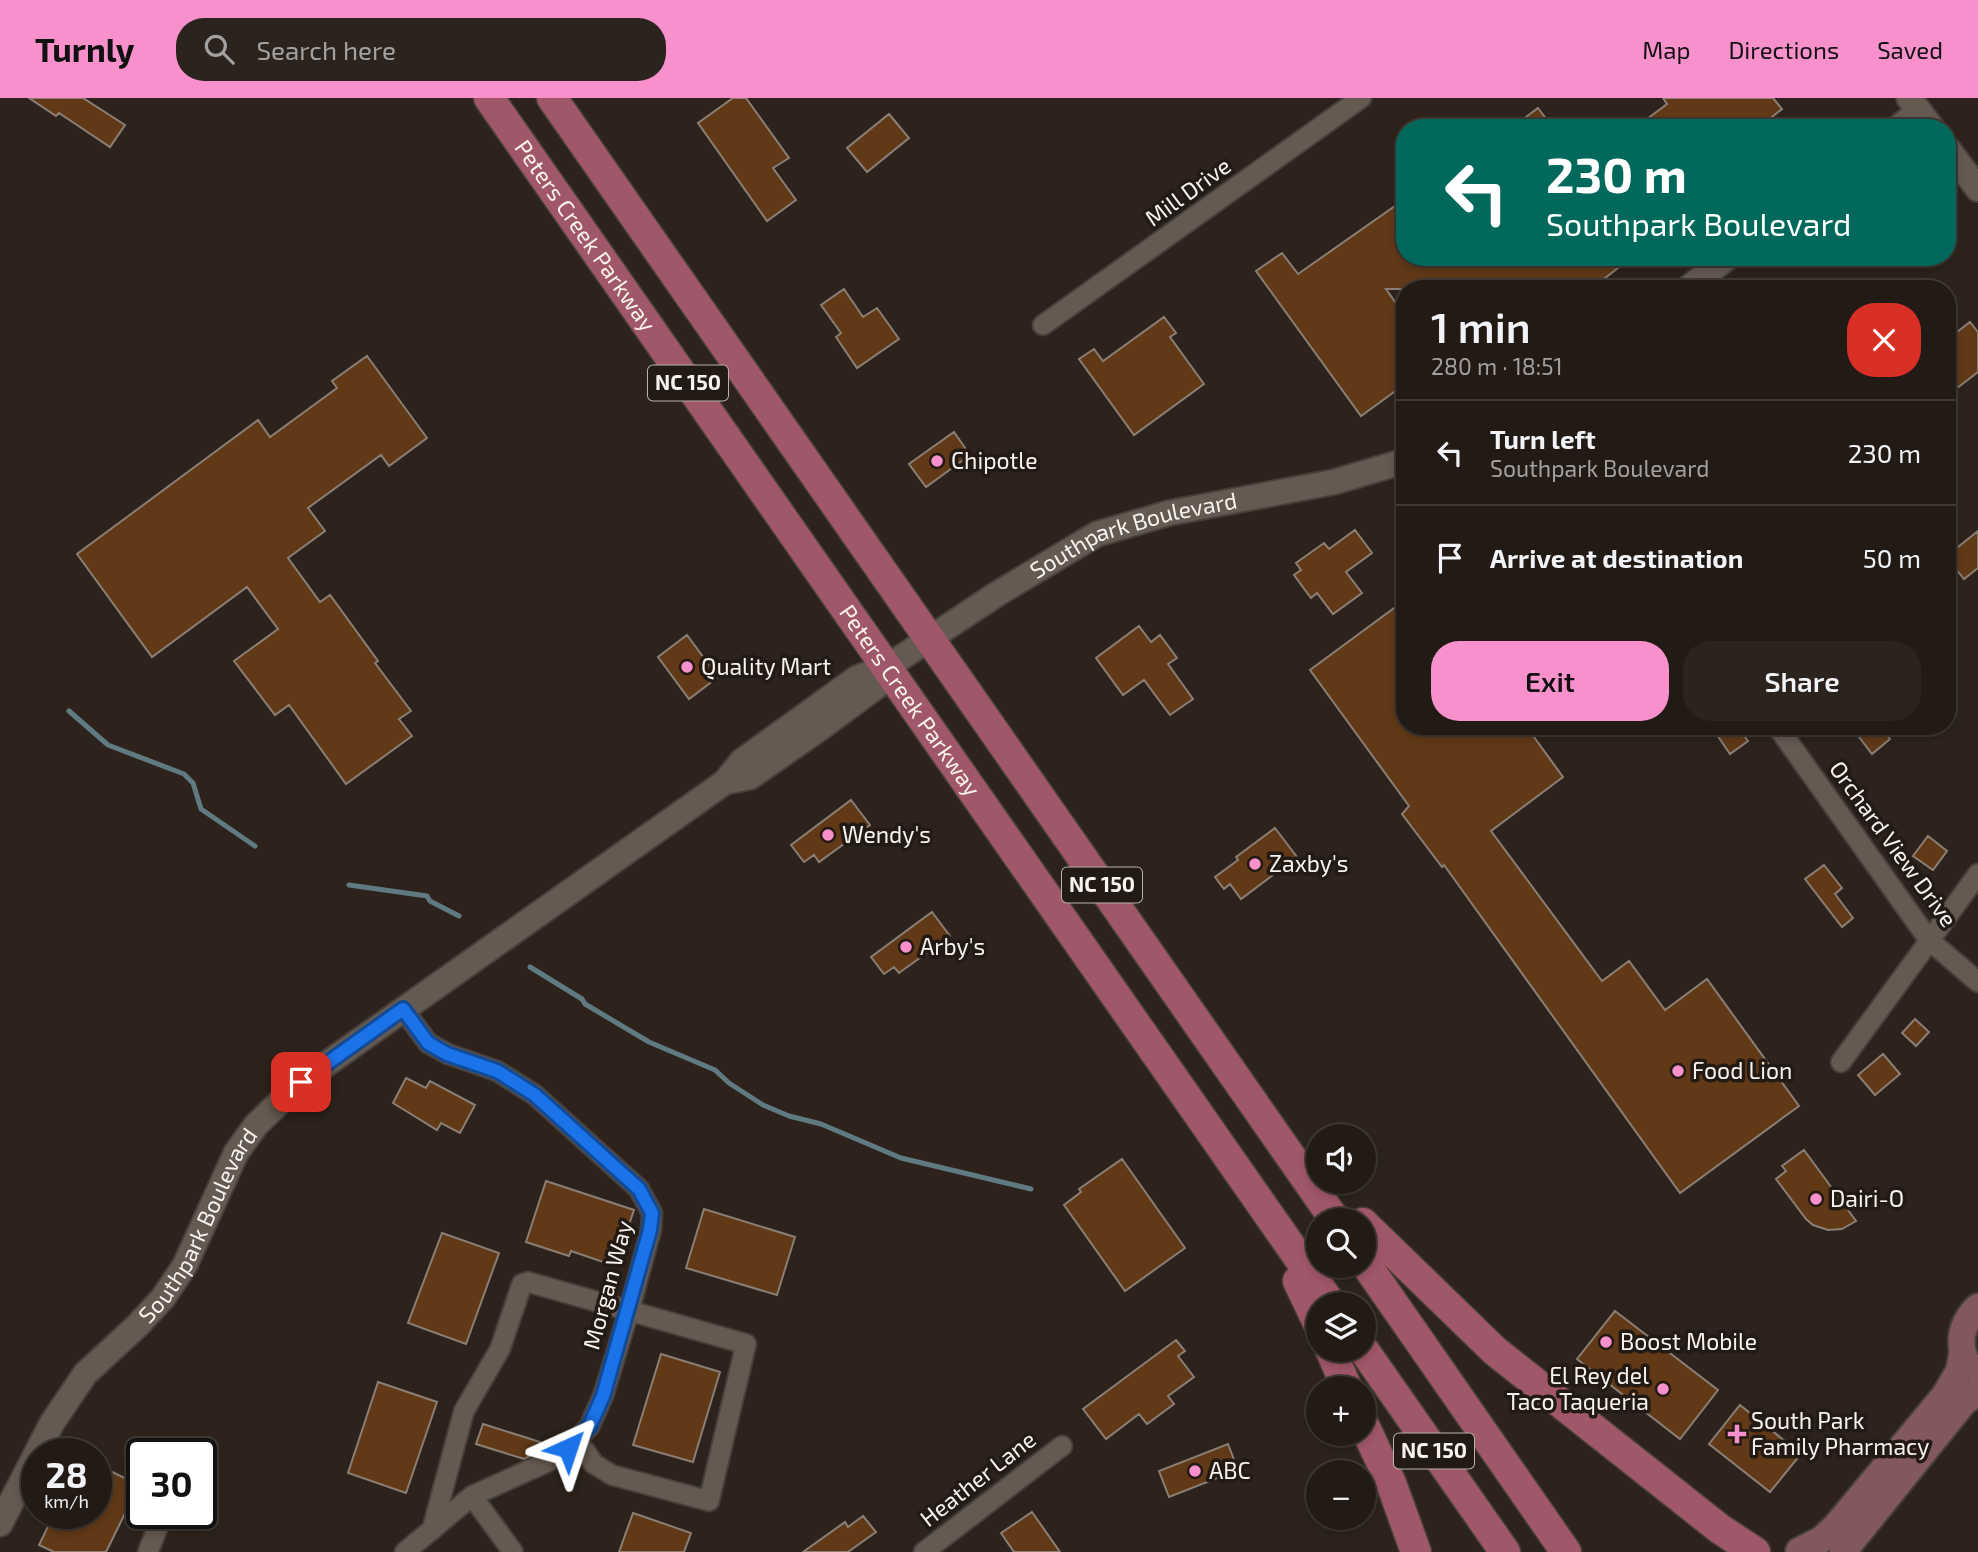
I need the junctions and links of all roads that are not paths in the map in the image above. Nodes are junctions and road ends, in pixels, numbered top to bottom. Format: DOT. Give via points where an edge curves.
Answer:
graph roads {
  1 [pos="489,98"];
  2 [pos="552,98"];
  3 [pos="1361,98"];
  4 [pos="1956,160"];
  5 [pos="1978,189"];
  6 [pos="1716,266"];
  7 [pos="1699,280"];
  8 [pos="1043,325"];
  9 [pos="1396,464"];
  10 [pos="930,639"];
  11 [pos="887,667"];
  12 [pos="1783,735"];
  13 [pos="1978,874"];
  14 [pos="1929,940"];
  15 [pos="1978,982"];
  16 [pos="403,1009"];
  17 [pos="1841,1062"];
  18 [pos="1273,1130"];
  19 [pos="1306,1164"];
  20 [pos="1335,1194"];
  21 [pos="1255,1197"];
  22 [pos="1327,1208"];
  23 [pos="1348,1208"];
  24 [pos="1376,1236"];
  25 [pos="1376,1278"];
  26 [pos="1322,1292"];
  27 [pos="1306,1299"];
  28 [pos="1978,1307"];
  29 [pos="629,1311"];
  30 [pos="1962,1355"];
  31 [pos="1372,1362"];
  32 [pos="1978,1376"];
  33 [pos="1978,1391"];
  34 [pos="577,1440"];
  35 [pos="1062,1446"];
  36 [pos="1374,1446"];
  37 [pos="472,1496"];
  38 [pos="0,1524"];
  39 [pos="157,1529"];
  40 [pos="432,1530"];
  41 [pos="930,1550"];
  42 [pos="148,1552"];
  43 [pos="405,1552"];
  44 [pos="513,1552"];
  45 [pos="1416,1552"];
  46 [pos="1505,1552"];
  47 [pos="1566,1552"];
  48 [pos="1755,1552"];
  49 [pos="1784,1552"];
  50 [pos="1801,1552"];
  51 [pos="1843,1552"];
  1 -- 11 [label="main road, Peters Creek Parkway / NC 150"];
  2 -- 10 [label="main road, NC 150"];
  3 -- 8 [label="street, Mill Drive"];
  4 -- 5 [label="street"];
  6 -- 7 [label="street"];
  9 -- 10 [label="street, Southpark Boulevard" via="1334,482 1169,513 1097,534"];
  10 -- 11 [label="street, Southpark Boulevard"];
  10 -- 18 [label="main road, NC 150"];
  11 -- 16 [label="street, Southpark Boulevard" via="877,686 820,729 750,777 725,782"];
  11 -- 21 [label="main road, Peters Creek Parkway / NC 150"];
  12 -- 14 [label="street, Orchard View Drive"];
  13 -- 14 [label="street"];
  14 -- 15 [label="street, Orchard View Drive"];
  14 -- 17 [label="street"];
  16 -- 29 [label="street, Morgan Way" via="428,1043 511,1078 639,1189 652,1213"];
  16 -- 38 [label="street, Southpark Boulevard" via="301,1082 256,1125 236,1153 185,1265 146,1317 85,1374 52,1423"];
  18 -- 19 [label="main road"];
  18 -- 22 [label="main road, NC 150"];
  20 -- 23 [label="main road"];
  21 -- 26 [label="main road, Peters Creek Parkway / NC 150"];
  21 -- 27 [label="main road"];
  24 -- 48 [label="main road" via="1495,1351"];
  25 -- 47 [label="main road, NC 150"];
  28 -- 30 [label="main road" via="1965,1322"];
  29 -- 34 [label="street, Morgan Way" via="597,1411"];
  29 -- 34 [label="street" via="746,1345 709,1501 612,1475 594,1464"];
  29 -- 40 [label="street" via="522,1284 500,1349 464,1411"];
  30 -- 32 [label="main road"];
  30 -- 50 [label="main road" via="1945,1395 1836,1526"];
  31 -- 46 [label="main road, NC 150"];
  33 -- 51 [label="main road" via="1963,1403"];
  34 -- 37 [label="street, Morgan Way" via="547,1462"];
  35 -- 41 [label="street, Heather Lane"];
  36 -- 45 [label="main road"];
  37 -- 40 [label="street, Morgan Way"];
  37 -- 44 [label="street"];
  39 -- 42 [label="street"];
  40 -- 43 [label="street, Morgan Way"];
  49 -- 50 [label="main road"];
}
